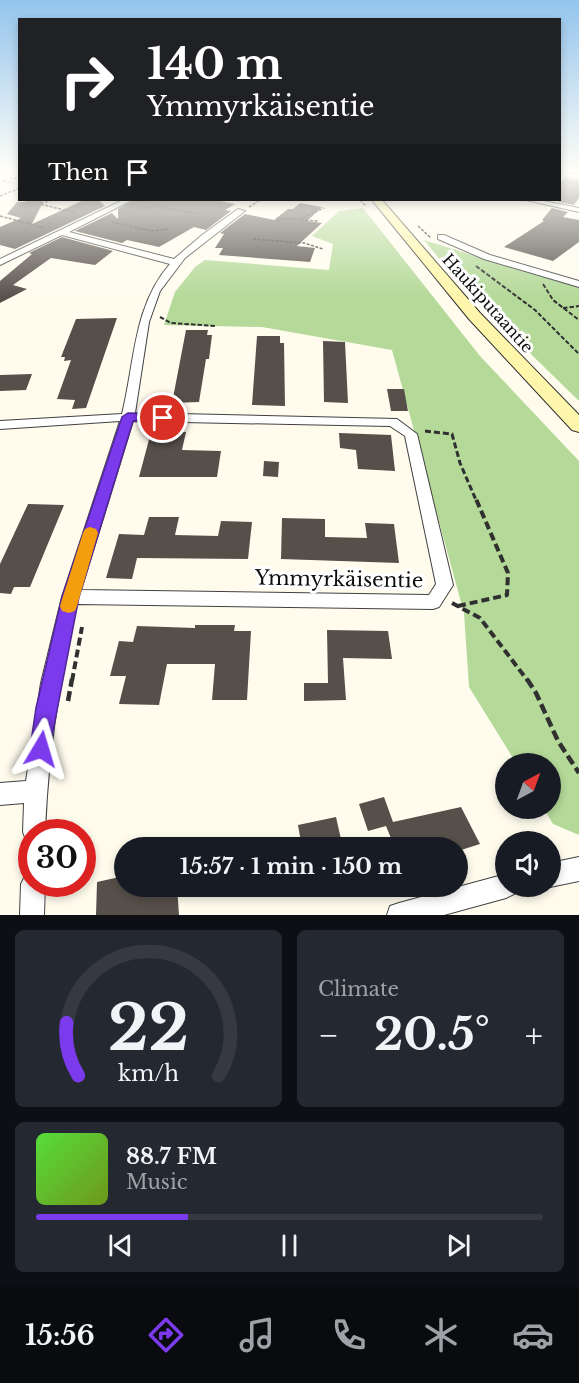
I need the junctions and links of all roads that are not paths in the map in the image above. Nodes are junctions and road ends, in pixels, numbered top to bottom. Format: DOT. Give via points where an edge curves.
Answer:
graph roads {
  1 [pos="100,214"];
  2 [pos="241,214"];
  3 [pos="388,214"];
  4 [pos="61,232"];
  5 [pos="438,238"];
  6 [pos="0,262"];
  7 [pos="177,263"];
  8 [pos="579,284"];
  9 [pos="128,417"];
  10 [pos="0,424"];
  11 [pos="579,426"];
  12 [pos="70,597"];
  13 [pos="35,791"];
  14 [pos="0,794"];
  15 [pos="34,819"];
  16 [pos="579,869"];
  17 [pos="561,872"];
  18 [pos="495,889"];
  19 [pos="33,897"];
  20 [pos="32,915"];
  21 [pos="399,915"];
  1 -- 4 [label="street"];
  2 -- 7 [label="street" via="207,235"];
  3 -- 11 [label="main road, Haukiputaantie" via="418,253"];
  4 -- 6 [label="street"];
  4 -- 7 [label="street"];
  5 -- 8 [label="street"];
  7 -- 9 [label="street" via="156,290 140,340"];
  9 -- 10 [label="street"];
  9 -- 12 [label="street"];
  9 -- 12 [label="street, Ymmyrkäisentie" via="393,422 405,428 411,434 445,585 433,602"];
  12 -- 13 [label="street" via="46,708"];
  13 -- 14 [label="street"];
  13 -- 15 [label="street"];
  16 -- 17 [label="street"];
  18 -- 21 [label="street"];
  19 -- 20 [label="street"];
}
